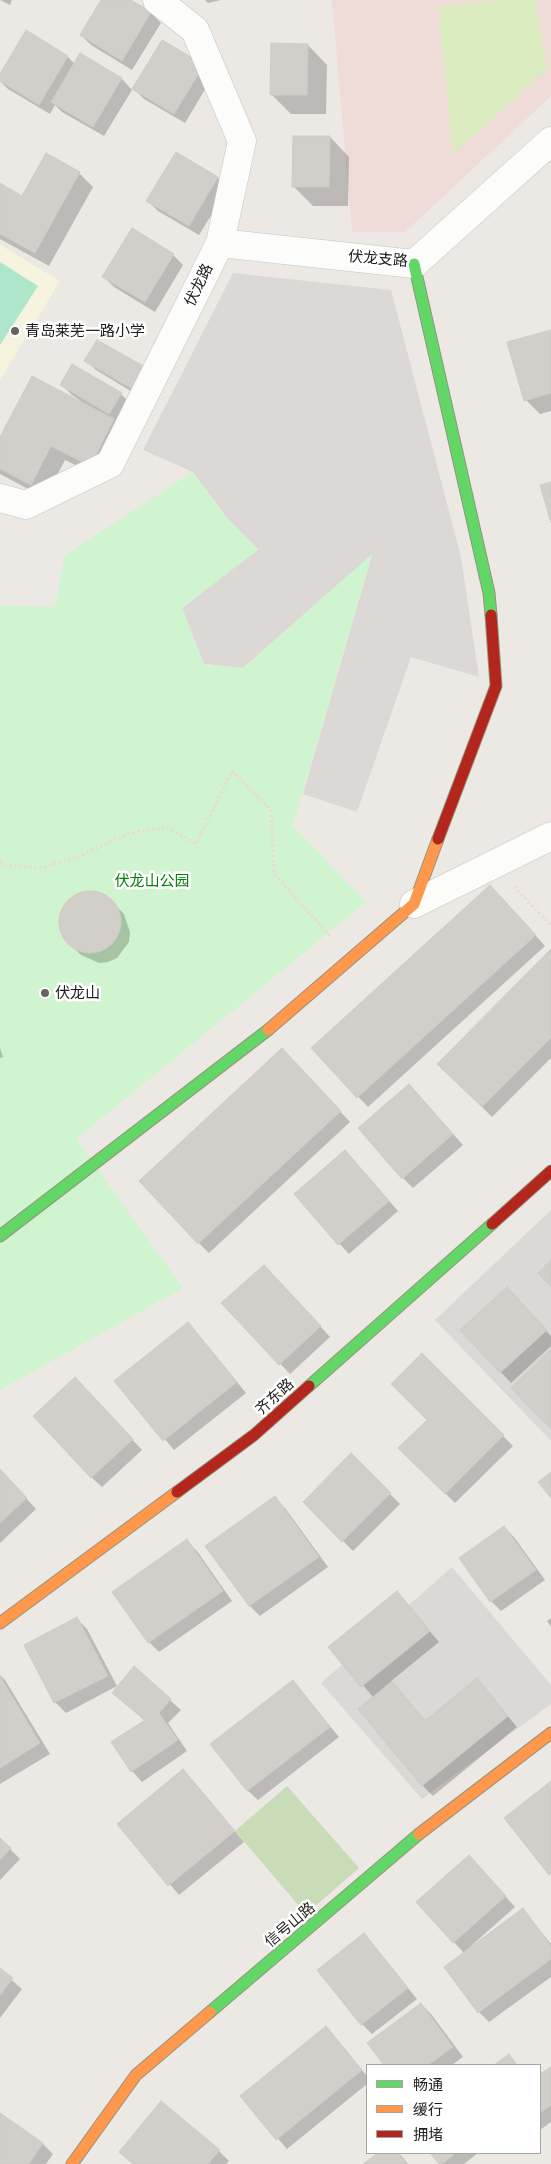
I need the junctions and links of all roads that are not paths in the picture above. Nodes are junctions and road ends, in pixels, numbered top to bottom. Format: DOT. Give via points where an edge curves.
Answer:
graph roads {
  1 [pos="157,0"];
  2 [pos="551,141"];
  3 [pos="220,243"];
  4 [pos="414,264"];
  5 [pos="0,498"];
  6 [pos="551,836"];
  7 [pos="414,904"];
  8 [pos="551,1171"];
  9 [pos="0,1236"];
  10 [pos="0,1623"];
  11 [pos="551,1733"];
  12 [pos="72,2164"];
  1 -- 3 [label="street, 伏龙路" via="195,30 242,141"];
  2 -- 4 [label="street, 伏龙支路"];
  3 -- 4 [label="street, 伏龙支路"];
  3 -- 5 [label="street, 伏龙路" via="110,464 26,504"];
  4 -- 7 [label="street" via="489,593 496,686"];
  6 -- 7 [label="street"];
  7 -- 9 [label="street" via="256,1040"];
  8 -- 10 [label="street, 齐东路" via="254,1435"];
  11 -- 12 [label="street, 信号山路" via="427,1828 136,2075"];
}
